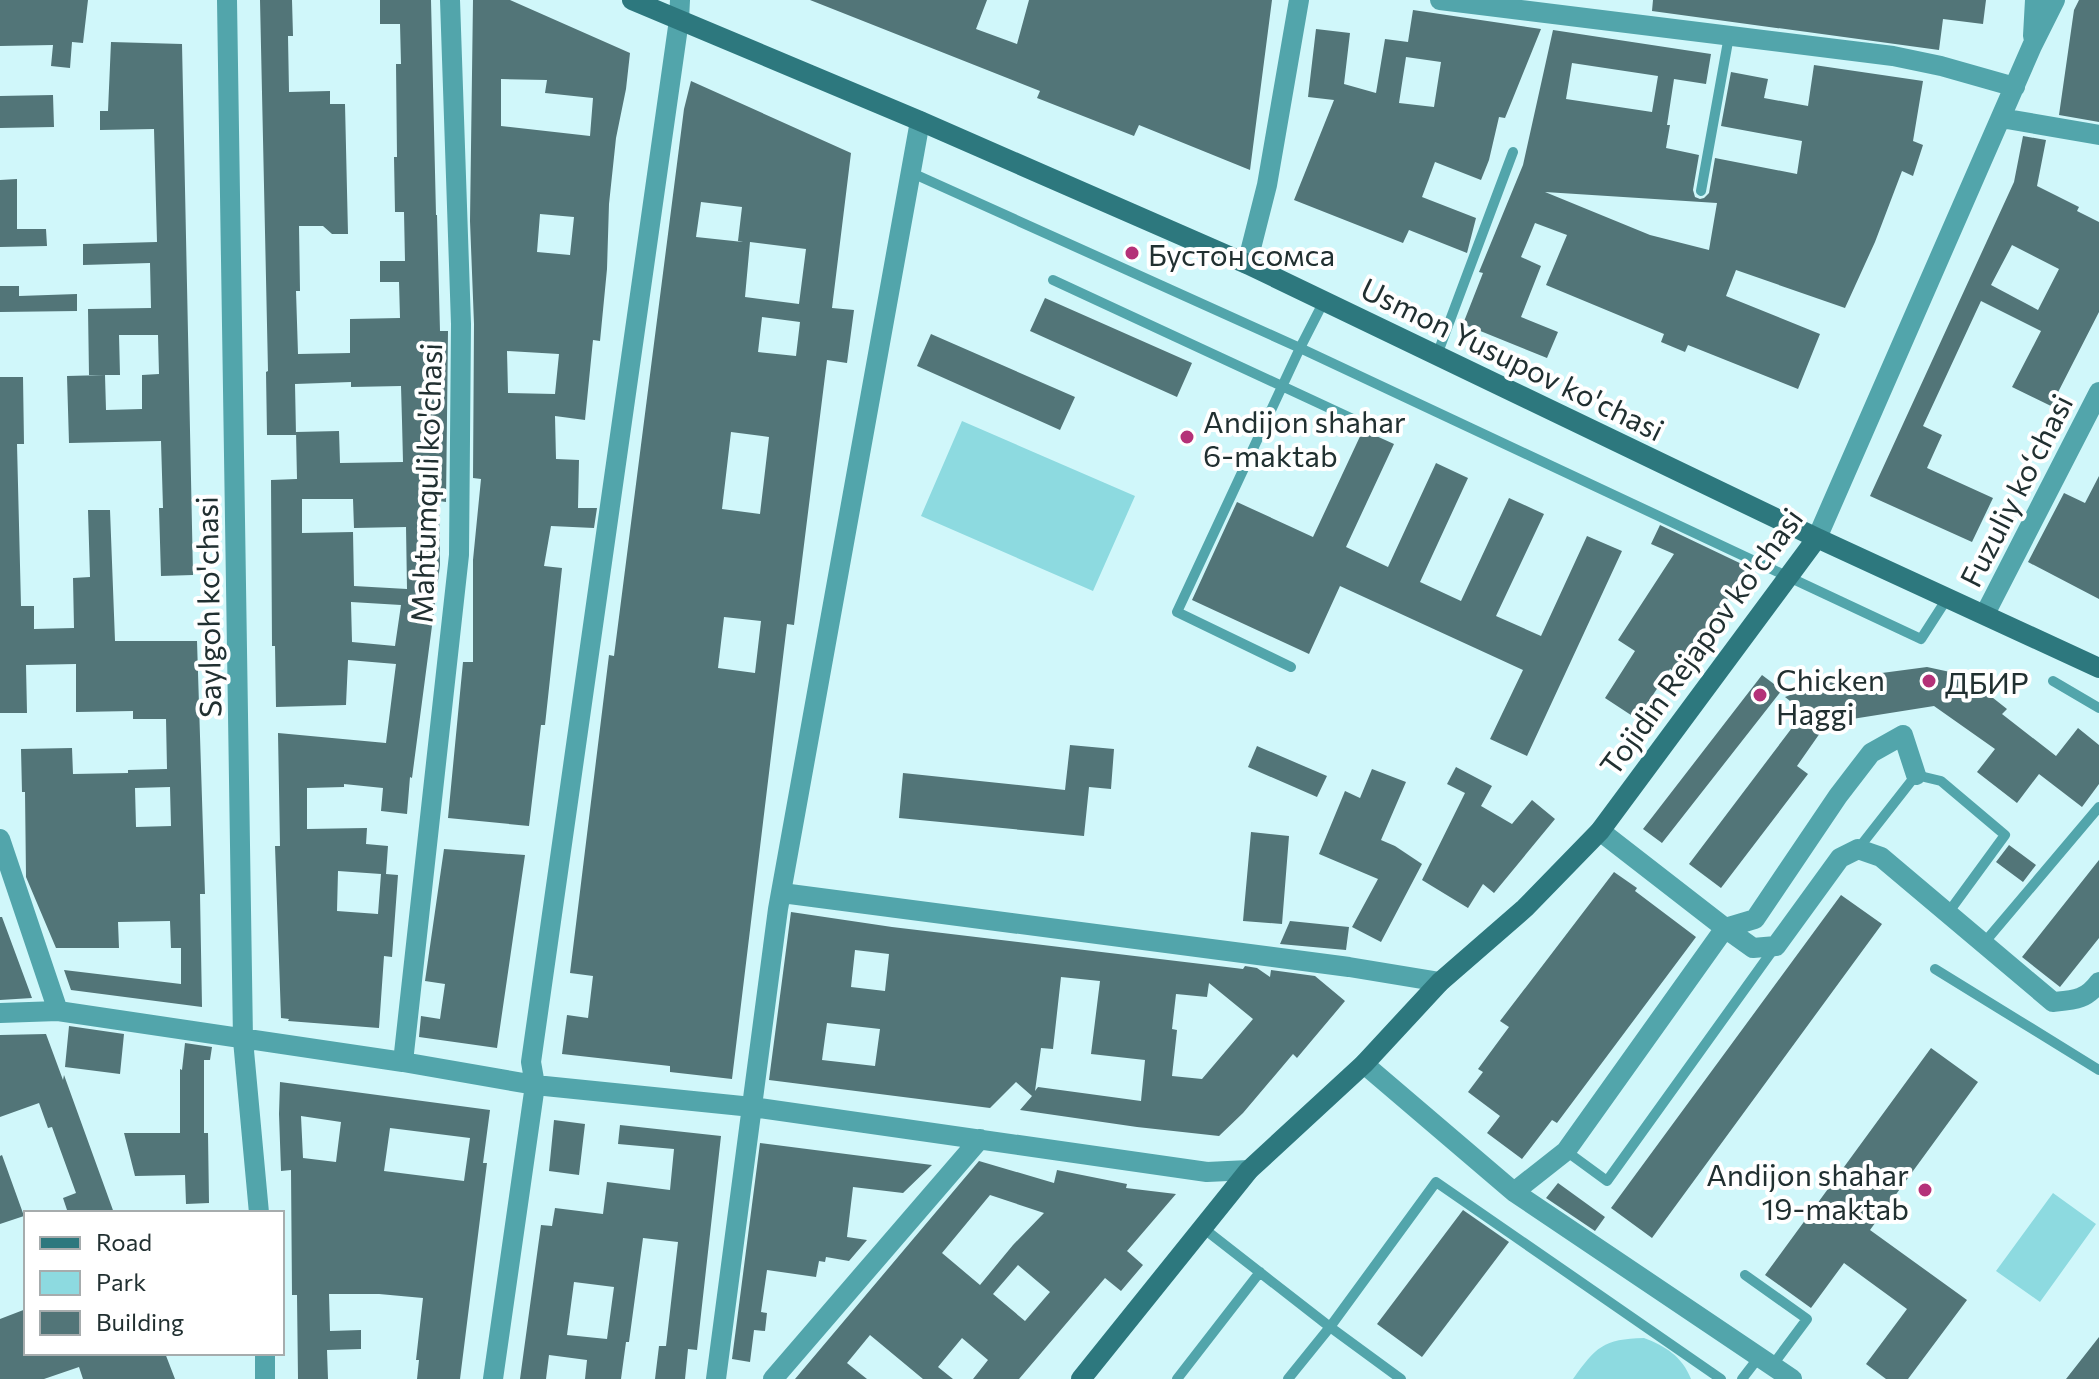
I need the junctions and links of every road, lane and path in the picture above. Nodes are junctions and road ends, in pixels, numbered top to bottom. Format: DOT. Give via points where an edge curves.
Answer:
graph roads {
  1 [pos="227,0"];
  2 [pos="450,0"];
  3 [pos="632,0"];
  4 [pos="1299,0"];
  5 [pos="1440,0"];
  6 [pos="2035,0"];
  7 [pos="2055,0"];
  8 [pos="679,10"];
  9 [pos="1729,36"];
  10 [pos="2032,46"];
  11 [pos="2015,87"];
  12 [pos="2001,118"];
  13 [pos="920,121"];
  14 [pos="2099,135"];
  15 [pos="1513,152"];
  16 [pos="912,173"];
  17 [pos="1701,191"];
  18 [pos="1247,264"];
  19 [pos="1053,280"];
  20 [pos="1324,301"];
  21 [pos="1300,348"];
  22 [pos="1437,355"];
  23 [pos="1282,386"];
  24 [pos="2099,392"];
  25 [pos="1355,420"];
  26 [pos="1817,538"];
  27 [pos="1788,578"];
  28 [pos="1948,597"];
  29 [pos="1985,614"];
  30 [pos="1291,667"];
  31 [pos="2099,668"];
  32 [pos="2053,681"];
  33 [pos="2099,708"];
  34 [pos="1916,775"];
  35 [pos="2099,807"];
  36 [pos="1600,831"];
  37 [pos="0,839"];
  38 [pos="1858,849"];
  39 [pos="782,893"];
  40 [pos="1948,913"];
  41 [pos="1725,928"];
  42 [pos="1984,943"];
  43 [pos="1776,946"];
  44 [pos="1935,969"];
  45 [pos="1440,982"];
  46 [pos="2099,982"];
  47 [pos="58,1011"];
  48 [pos="0,1013"];
  49 [pos="243,1040"];
  50 [pos="403,1062"];
  51 [pos="1364,1064"];
  52 [pos="2099,1070"];
  53 [pos="535,1085"];
  54 [pos="752,1107"];
  55 [pos="980,1139"];
  56 [pos="1566,1151"];
  57 [pos="1249,1170"];
  58 [pos="1514,1192"];
  59 [pos="259,1211"];
  60 [pos="1203,1228"];
  61 [pos="1260,1272"];
  62 [pos="1745,1275"];
  63 [pos="1330,1327"];
  64 [pos="265,1355"];
  65 [pos="1766,1361"];
  66 [pos="265,1379"];
  67 [pos="493,1379"];
  68 [pos="716,1379"];
  69 [pos="773,1379"];
  70 [pos="1081,1379"];
  71 [pos="1177,1379"];
  72 [pos="1288,1379"];
  73 [pos="1401,1379"];
  74 [pos="1721,1379"];
  75 [pos="1742,1379"];
  76 [pos="1792,1379"];
  1 -- 49 [label="street, Saylgoh ko'chasi"];
  2 -- 50 [label="street, Mahtumquli ko'chasi" via="461,324 459,555"];
  3 -- 8 [label="main road, Usmon Yusupov ko'chasi"];
  4 -- 18 [label="street" via="1267,185"];
  5 -- 9 [label="street"];
  6 -- 10 [label="street"];
  7 -- 10 [label="street"];
  8 -- 13 [label="main road, Usmon Yusupov ko'chasi"];
  8 -- 53 [label="street" via="531,1062"];
  9 -- 11 [label="street" via="1893,56"];
  9 -- 17 [label="lane"];
  10 -- 11 [label="street, Tojidin Rejapov ko'chasi"];
  11 -- 12 [label="street, Tojidin Rejapov ko'chasi"];
  12 -- 14 [label="street"];
  12 -- 26 [label="street, Tojidin Rejapov ko'chasi"];
  13 -- 16 [label="street"];
  13 -- 18 [label="main road, Usmon Yusupov ko'chasi"];
  15 -- 22 [label="lane"];
  16 -- 21 [label="lane"];
  16 -- 39 [label="street"];
  18 -- 20 [label="main road, Usmon Yusupov ko'chasi"];
  19 -- 23 [label="lane"];
  20 -- 21 [label="lane"];
  20 -- 22 [label="main road, Usmon Yusupov ko'chasi"];
  21 -- 23 [label="lane"];
  21 -- 27 [label="lane"];
  22 -- 26 [label="main road, Usmon Yusupov ko'chasi"];
  23 -- 25 [label="lane"];
  23 -- 30 [label="lane" via="1177,612"];
  24 -- 29 [label="street, Fuzuliy koʻchasi"];
  26 -- 27 [label="main road, Tojidin Rejapov ko'chasi"];
  26 -- 28 [label="main road, Usmon Yusupov ko'chasi"];
  27 -- 28 [label="lane" via="1921,639"];
  27 -- 36 [label="main road, Tojidin Rejapov ko'chasi"];
  28 -- 29 [label="main road, Usmon Yusupov ko'chasi"];
  29 -- 31 [label="main road, Usmon Yusupov ko'chasi"];
  32 -- 33 [label="lane"];
  34 -- 38 [label="lane"];
  34 -- 40 [label="lane" via="1941,781 2005,835"];
  34 -- 41 [label="street" via="1903,735 1871,753 1755,919"];
  35 -- 42 [label="lane"];
  36 -- 41 [label="street"];
  36 -- 45 [label="main road, Tojidin Rejapov ko'chasi" via="1525,908"];
  37 -- 47 [label="street"];
  38 -- 40 [label="street" via="1881,857"];
  38 -- 43 [label="street" via="1840,858"];
  39 -- 45 [label="street"];
  39 -- 54 [label="street"];
  40 -- 42 [label="street"];
  41 -- 43 [label="street" via="1753,948"];
  41 -- 56 [label="street"];
  42 -- 46 [label="street" via="2053,1002 2091,993"];
  43 -- 56 [label="lane" via="1607,1181"];
  44 -- 52 [label="lane"];
  45 -- 51 [label="main road, Tojidin Rejapov ko'chasi"];
  47 -- 48 [label="street"];
  47 -- 49 [label="street"];
  49 -- 50 [label="street"];
  49 -- 59 [label="street, Saylgoh ko'chasi"];
  50 -- 53 [label="street"];
  51 -- 57 [label="main road, Tojidin Rejapov ko'chasi"];
  51 -- 58 [label="street"];
  53 -- 54 [label="street"];
  53 -- 67 [label="street"];
  54 -- 55 [label="street"];
  54 -- 68 [label="street"];
  55 -- 57 [label="street" via="1207,1172"];
  55 -- 69 [label="street"];
  56 -- 58 [label="street"];
  57 -- 60 [label="main road, Tojidin Rejapov ko'chasi"];
  58 -- 65 [label="street"];
  60 -- 61 [label="lane"];
  60 -- 70 [label="main road, Tojidin Rejapov ko'chasi"];
  61 -- 63 [label="lane"];
  61 -- 71 [label="lane"];
  62 -- 65 [label="lane" via="1807,1319"];
  63 -- 72 [label="lane"];
  63 -- 73 [label="lane"];
  63 -- 74 [label="lane" via="1436,1182"];
  64 -- 66 [label="street"];
  65 -- 75 [label="lane"];
  65 -- 76 [label="street"];
}
